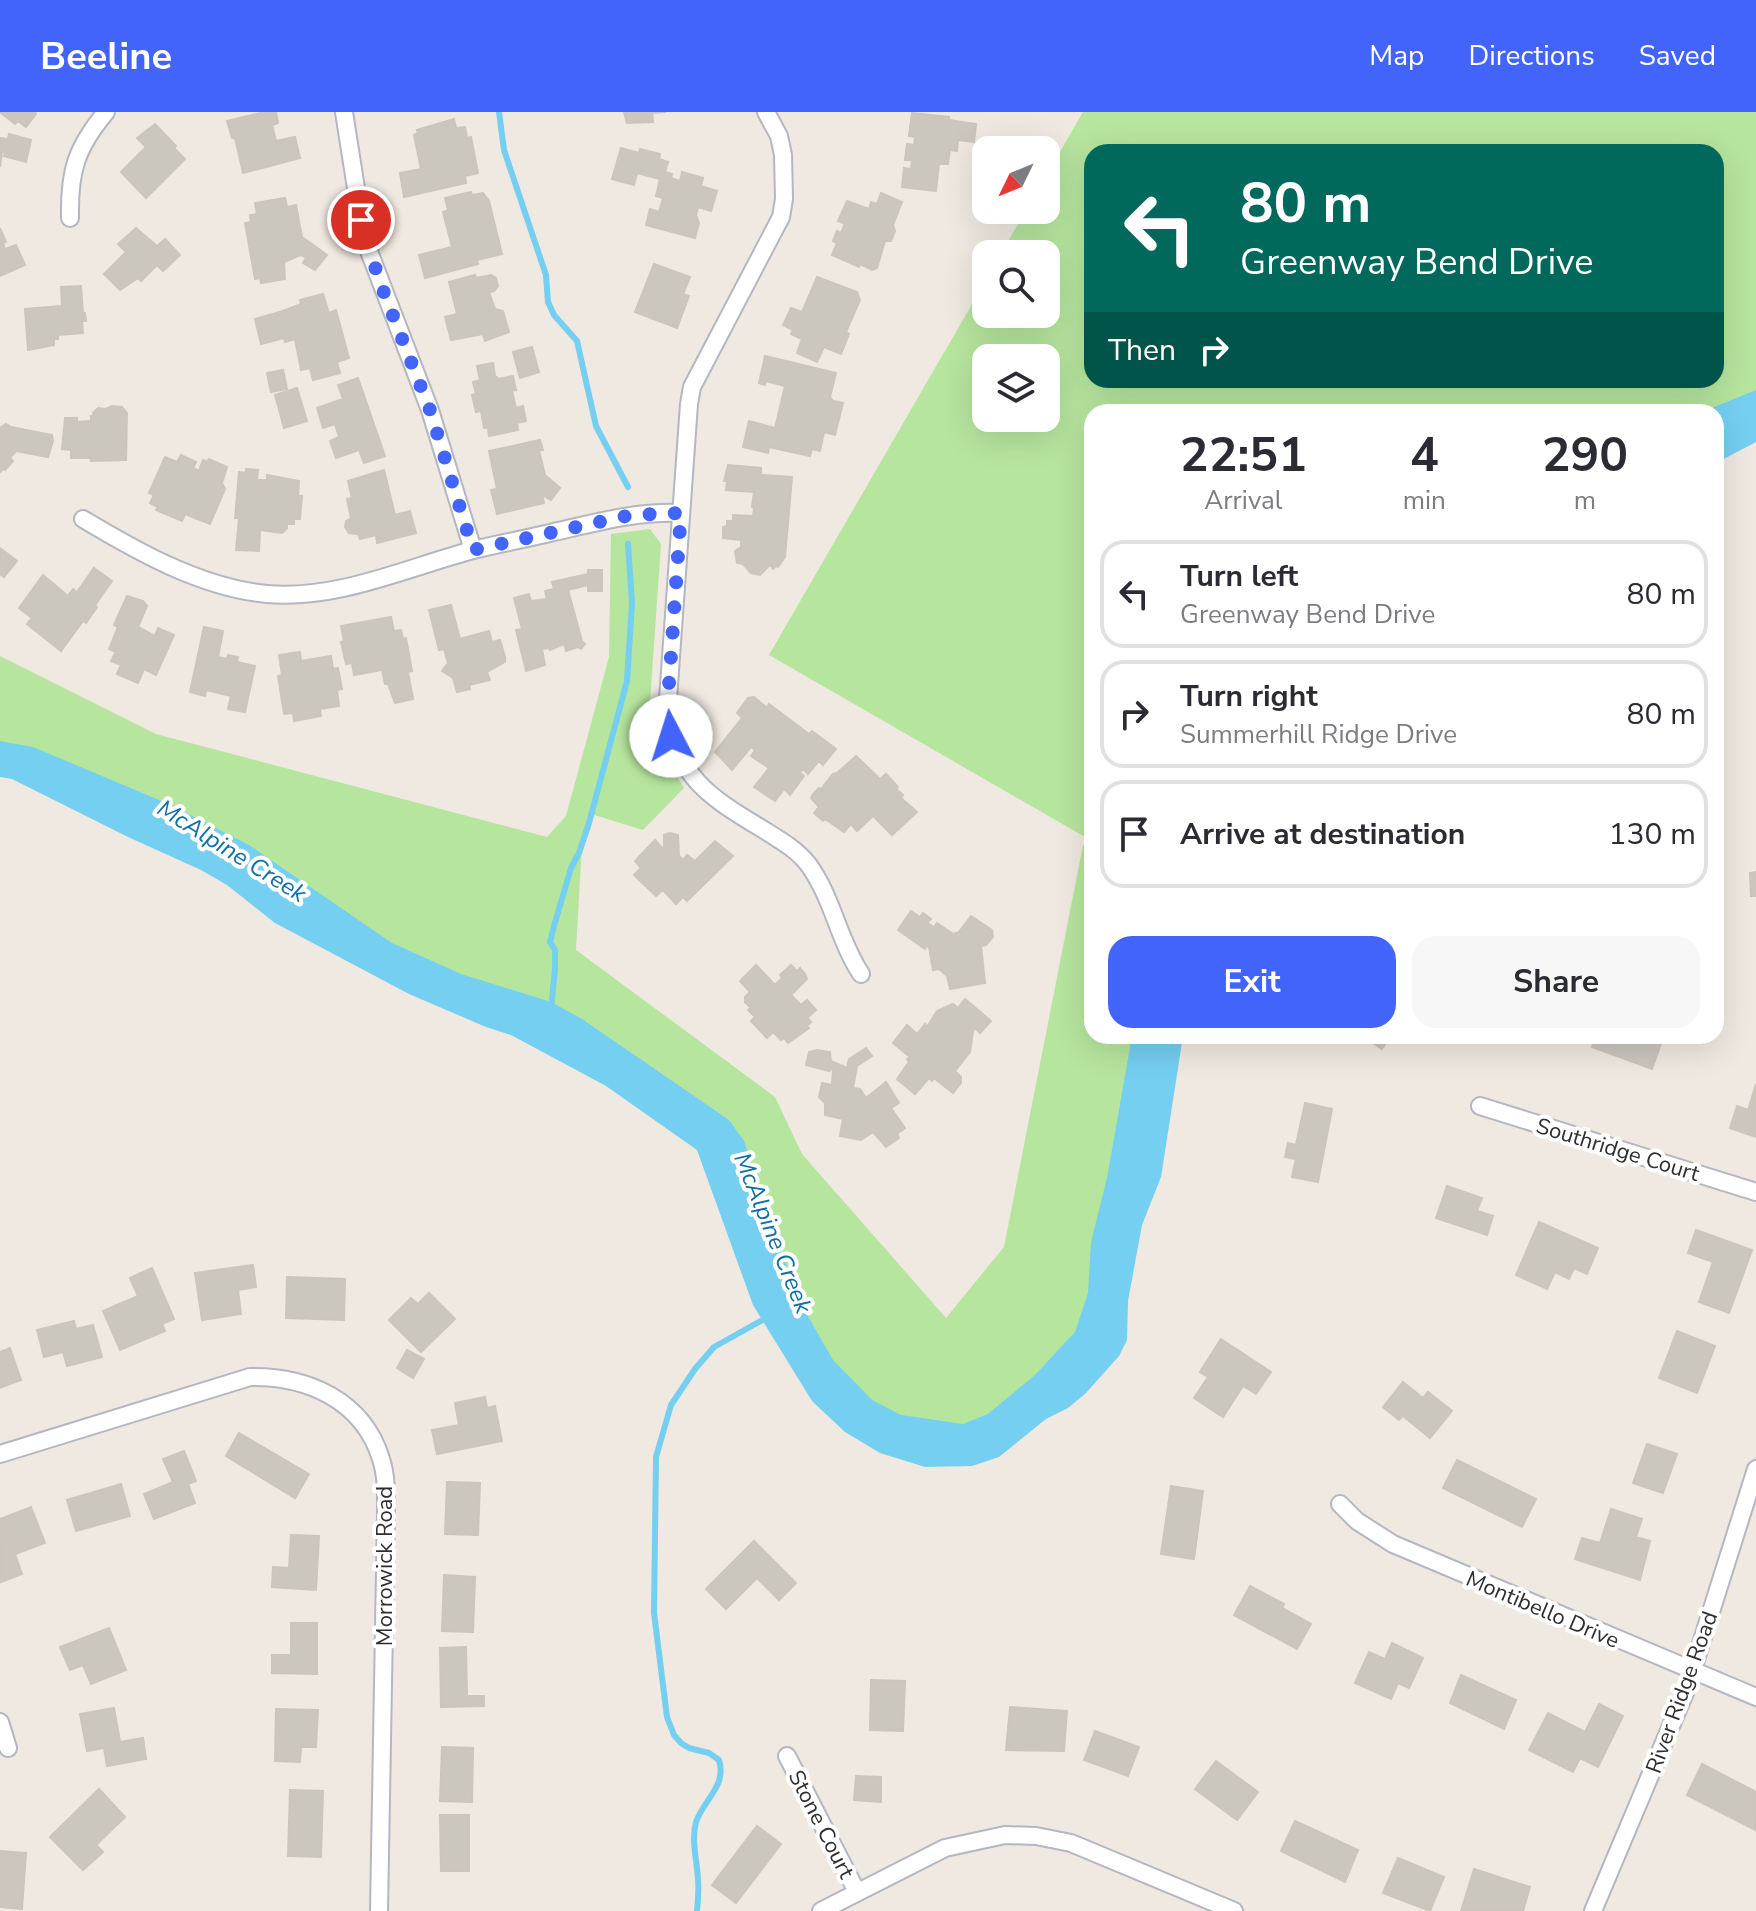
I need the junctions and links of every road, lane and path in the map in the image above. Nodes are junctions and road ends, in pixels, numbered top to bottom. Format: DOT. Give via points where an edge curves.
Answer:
graph roads {
  1 [pos="106,112"];
  2 [pos="344,112"];
  3 [pos="766,112"];
  4 [pos="70,218"];
  5 [pos="681,513"];
  6 [pos="83,519"];
  7 [pos="473,550"];
  8 [pos="861,974"];
  9 [pos="1480,1106"];
  10 [pos="1756,1192"];
  11 [pos="0,1454"];
  12 [pos="1756,1469"];
  13 [pos="1340,1504"];
  14 [pos="1693,1671"];
  15 [pos="1756,1697"];
  16 [pos="0,1722"];
  17 [pos="8,1748"];
  18 [pos="787,1756"];
  19 [pos="857,1892"];
  20 [pos="379,1911"];
  21 [pos="821,1911"];
  22 [pos="1234,1911"];
  23 [pos="1593,1911"];
  1 -- 4 [label="street" via="78,150"];
  2 -- 7 [label="street" via="370,254 430,410"];
  3 -- 5 [label="street" via="783,155 784,199 772,237 692,387"];
  5 -- 7 [label="street" via="631,515"];
  5 -- 8 [label="street" via="667,713 678,755 711,796 798,853 828,896 842,941"];
  6 -- 7 [label="street" via="208,581 265,593 338,589"];
  9 -- 10 [label="street, Southridge Court"];
  11 -- 20 [label="street, Morrowick Road" via="250,1377 302,1382 327,1392 360,1420 381,1457 386,1515"];
  12 -- 14 [label="street, River Ridge Road"];
  13 -- 14 [label="street, Montibello Drive" via="1393,1544"];
  14 -- 15 [label="street, Montibello Drive"];
  14 -- 23 [label="street, River Ridge Road"];
  16 -- 17 [label="street"];
  18 -- 19 [label="street, Stone Court"];
  19 -- 21 [label="street"];
  19 -- 22 [label="street" via="960,1843 1021,1836 1071,1843"];
}
